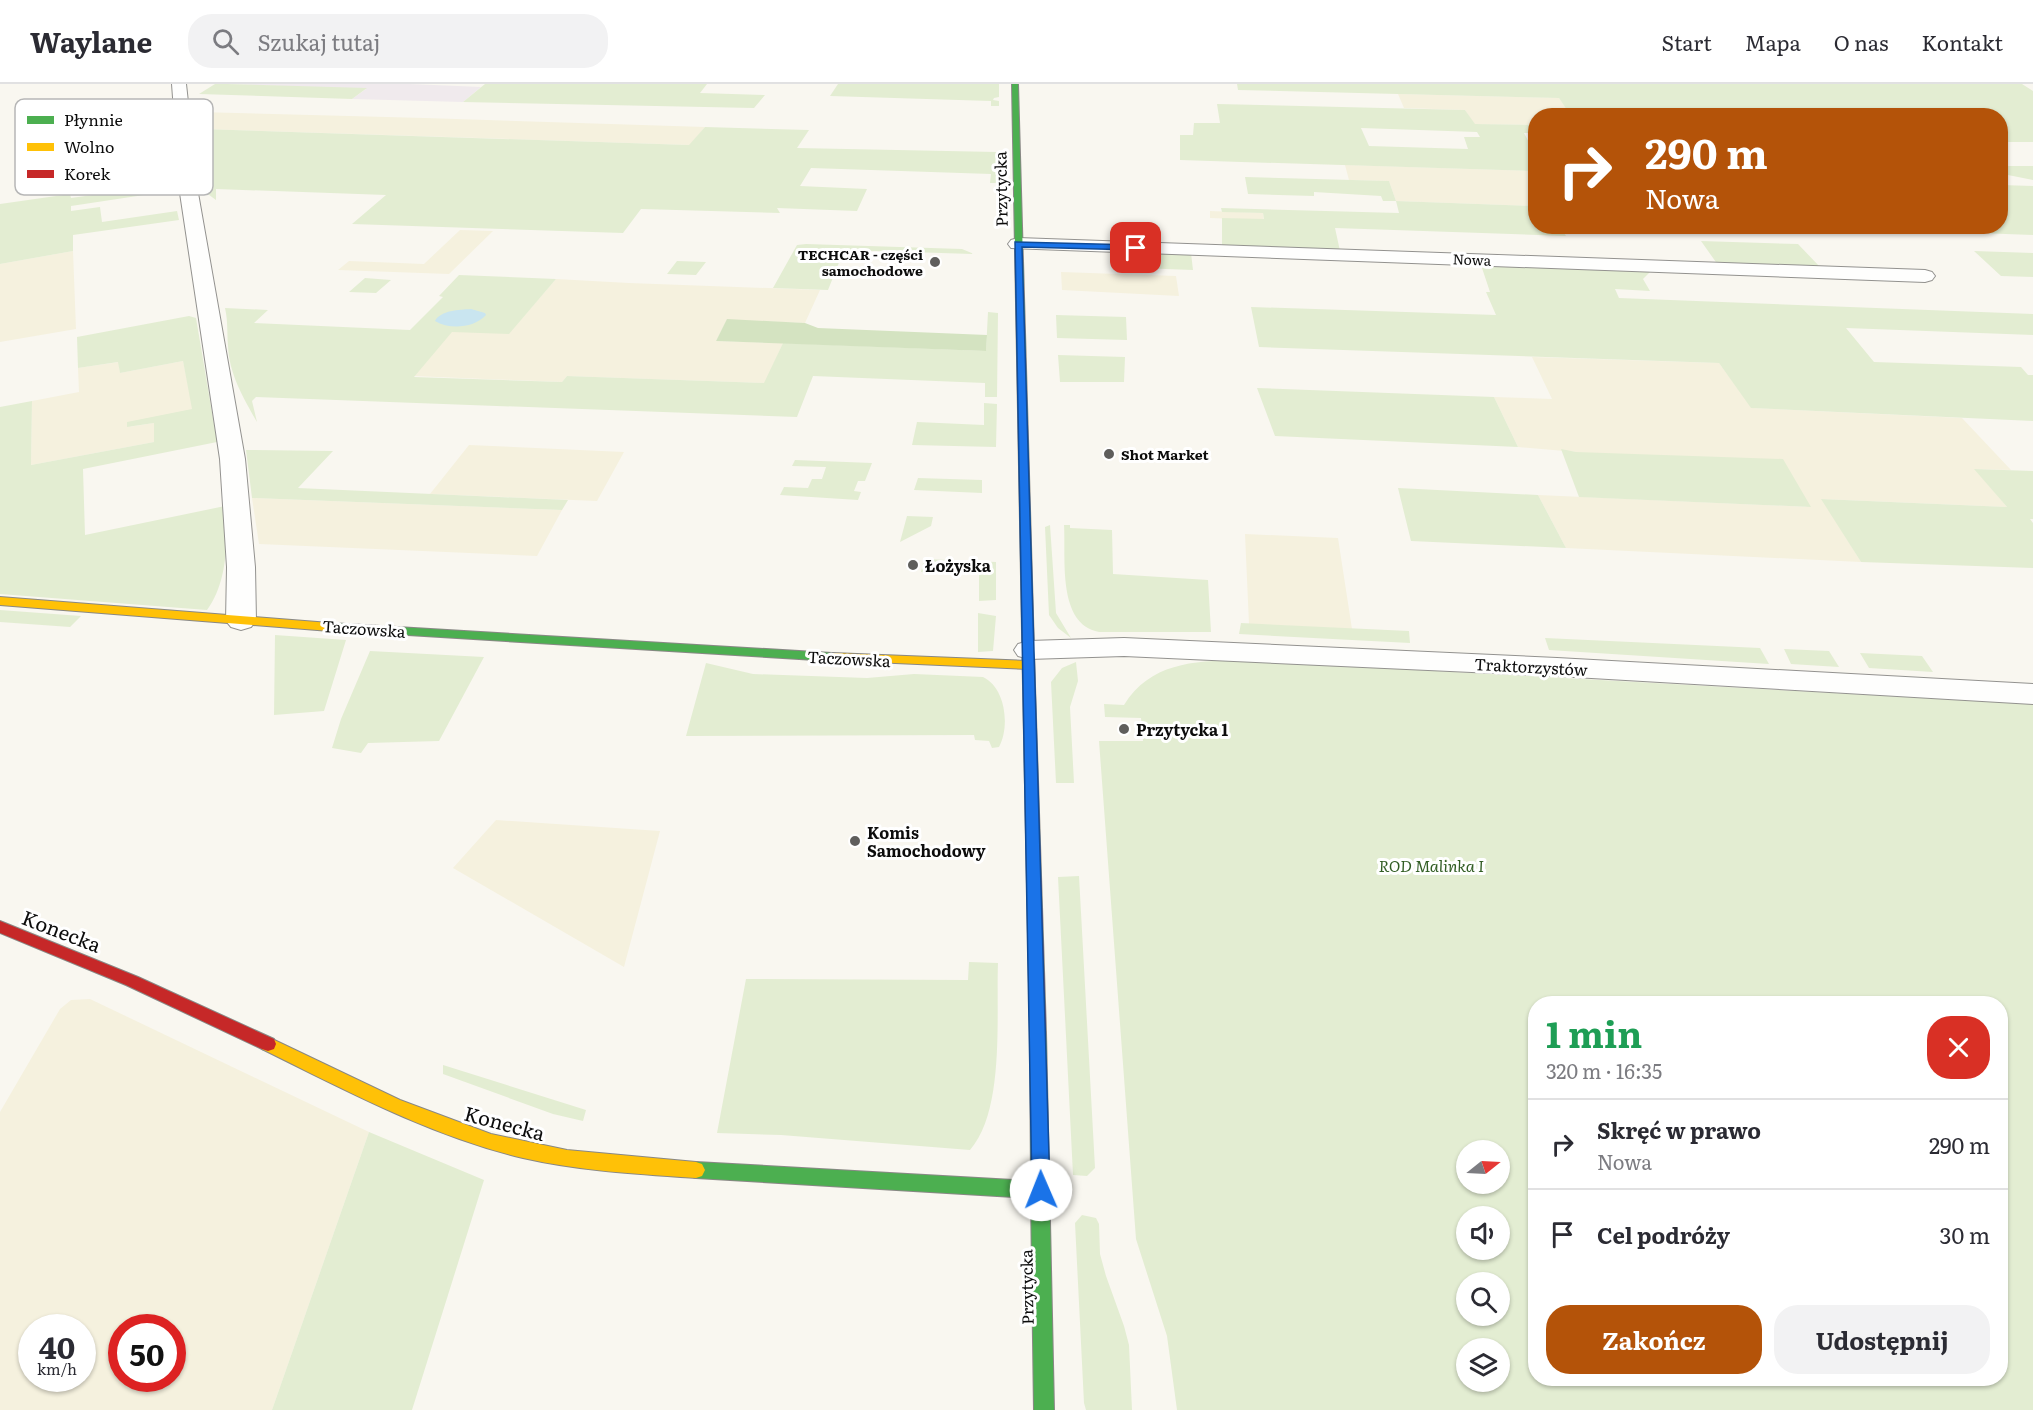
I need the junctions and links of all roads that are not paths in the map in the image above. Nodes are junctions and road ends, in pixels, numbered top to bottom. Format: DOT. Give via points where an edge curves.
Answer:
graph roads {
  1 [pos="179,84"];
  2 [pos="1015,84"];
  3 [pos="180,99"];
  4 [pos="190,195"];
  5 [pos="1018,244"];
  6 [pos="1925,276"];
  7 [pos="0,601"];
  8 [pos="241,621"];
  9 [pos="1028,657"];
  10 [pos="2033,694"];
  11 [pos="0,927"];
  12 [pos="1041,1190"];
  13 [pos="1044,1410"];
  1 -- 3 [label="street"];
  2 -- 5 [label="main road, Przytycka"];
  4 -- 8 [label="street" via="227,417 240,553"];
  5 -- 6 [label="street, Nowa"];
  5 -- 9 [label="main road, Przytycka"];
  7 -- 8 [label="main road, Taczowska"];
  8 -- 9 [label="main road, Taczowska" via="798,656"];
  9 -- 10 [label="street, Traktorzystów" via="1124,648 1569,667"];
  9 -- 12 [label="main road, Przytycka"];
  11 -- 12 [label="main road, Konecka" via="172,998 429,1121 499,1144 574,1159 638,1166"];
  12 -- 13 [label="main road, Przytycka"];
}
